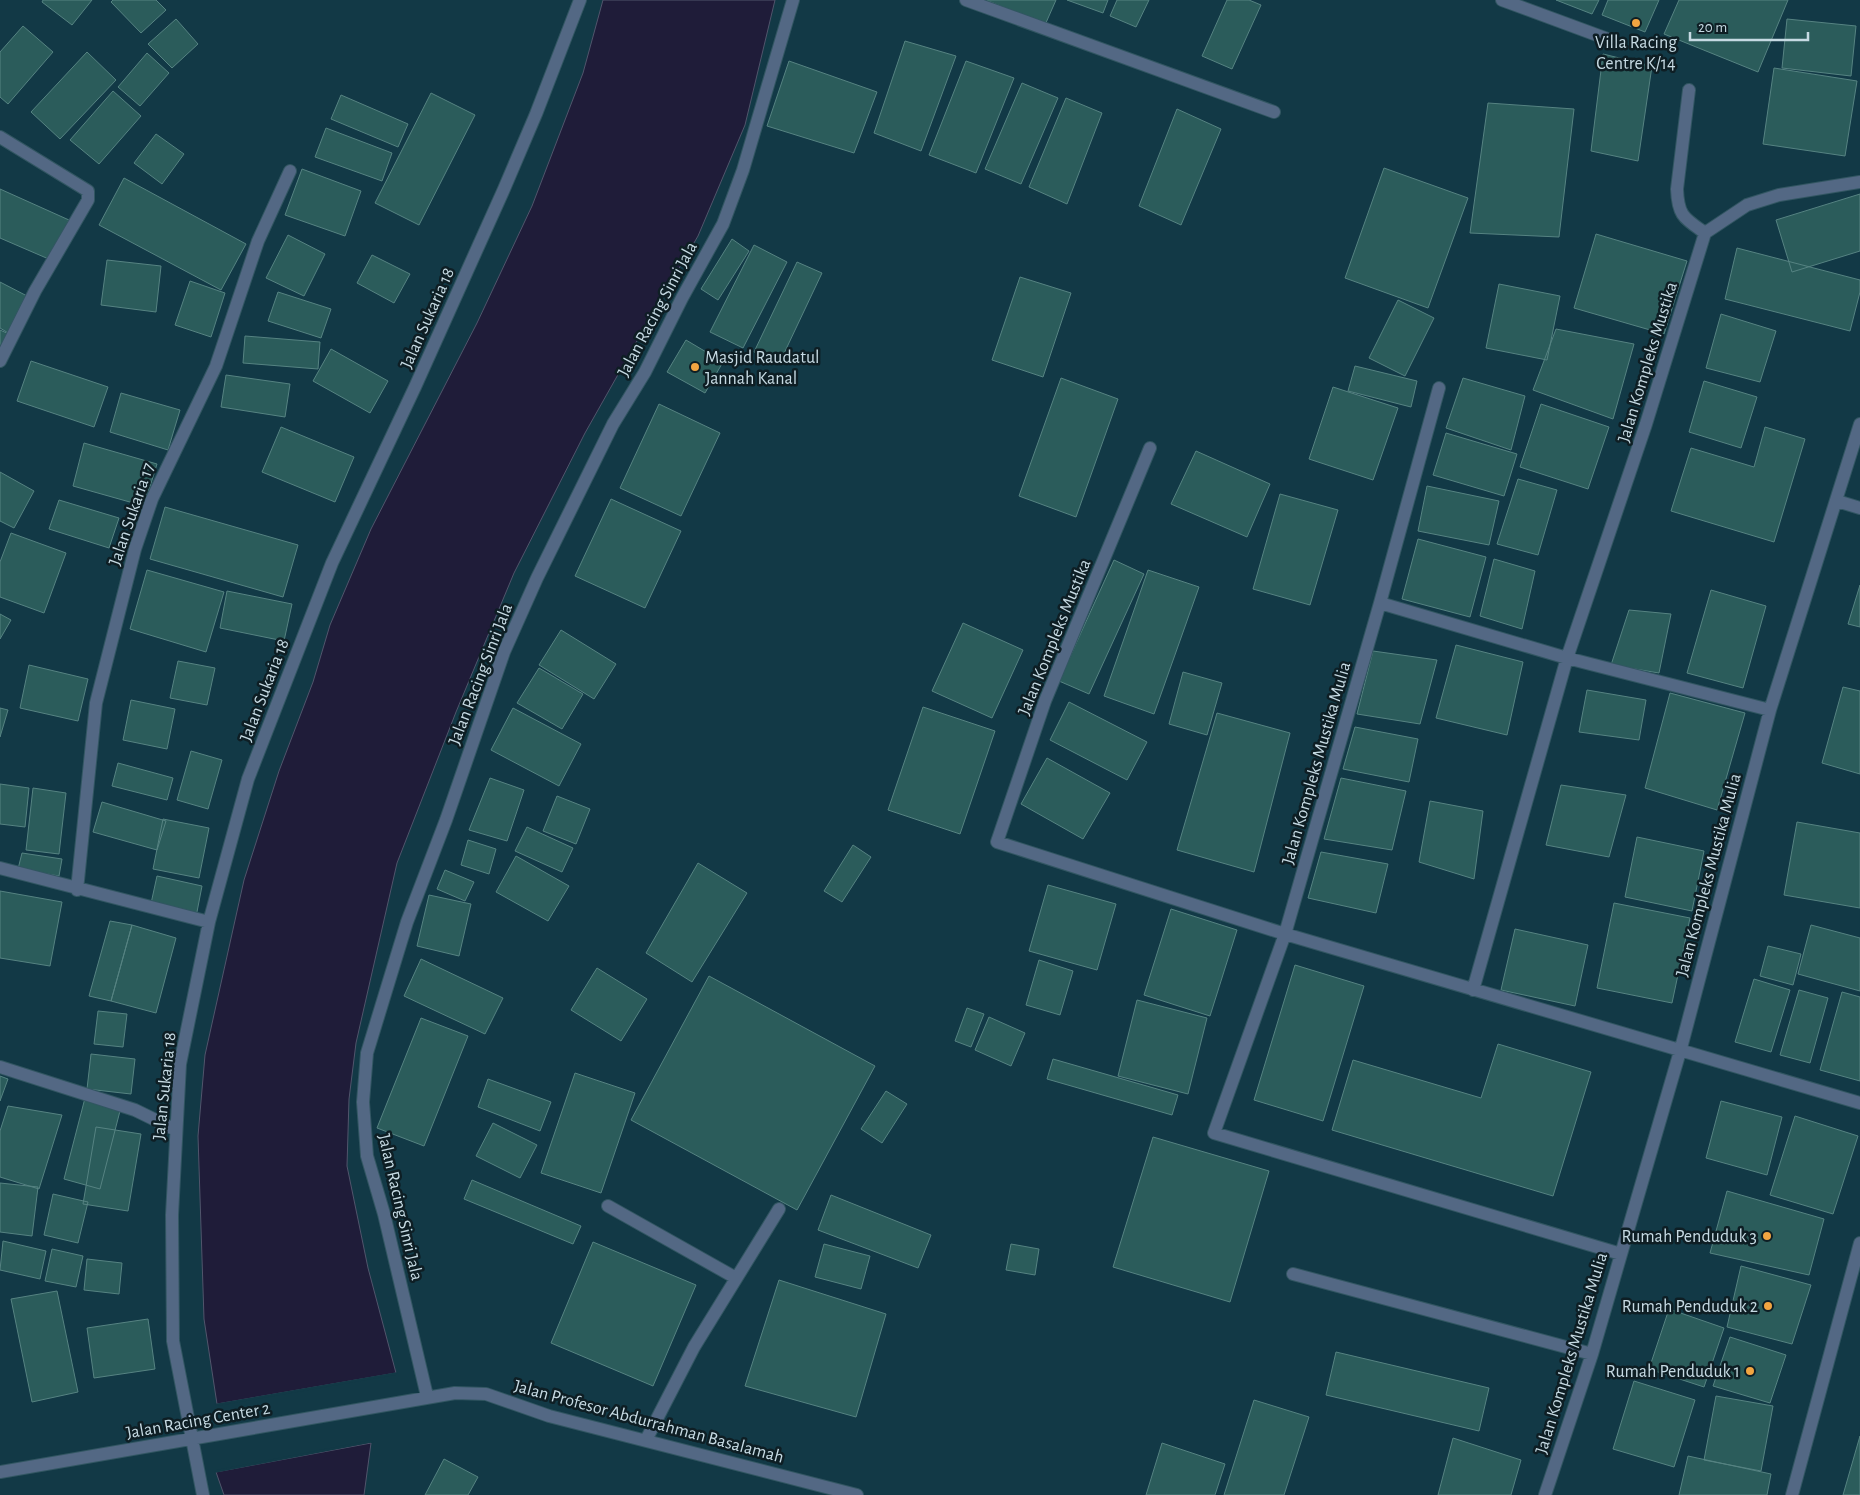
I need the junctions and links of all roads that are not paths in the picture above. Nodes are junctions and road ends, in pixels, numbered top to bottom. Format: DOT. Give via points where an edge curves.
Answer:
graph roads {
  1 [pos="580,0"];
  2 [pos="793,0"];
  3 [pos="966,0"];
  4 [pos="1502,0"];
  5 [pos="1613,41"];
  6 [pos="1689,90"];
  7 [pos="1274,112"];
  8 [pos="0,137"];
  9 [pos="290,171"];
  10 [pos="1860,182"];
  11 [pos="1705,233"];
  12 [pos="0,361"];
  13 [pos="1439,388"];
  14 [pos="1860,424"];
  15 [pos="1150,448"];
  16 [pos="1837,501"];
  17 [pos="1860,508"];
  18 [pos="1380,603"];
  19 [pos="1567,658"];
  20 [pos="1770,710"];
  21 [pos="0,868"];
  22 [pos="78,890"];
  23 [pos="209,922"];
  24 [pos="1285,934"];
  25 [pos="1473,990"];
  26 [pos="1680,1048"];
  27 [pos="0,1067"];
  28 [pos="1860,1103"];
  29 [pos="176,1130"];
  30 [pos="608,1206"];
  31 [pos="779,1209"];
  32 [pos="1860,1243"];
  33 [pos="1620,1254"];
  34 [pos="1293,1274"];
  35 [pos="736,1278"];
  36 [pos="1592,1354"];
  37 [pos="427,1396"];
  38 [pos="401,1403"];
  39 [pos="192,1438"];
  40 [pos="646,1440"];
  41 [pos="0,1472"];
  42 [pos="204,1495"];
  43 [pos="857,1495"];
  44 [pos="1545,1495"];
  45 [pos="1792,1495"];
  1 -- 23 [label="street, Jalan Sukaria 18" via="504,189 322,590 248,780"];
  2 -- 37 [label="street, Jalan Racing Sinri Jala" via="743,170 723,224 614,424 504,652 407,922 367,1053 362,1102 367,1156"];
  3 -- 7 [label="street"];
  4 -- 5 [label="street"];
  6 -- 11 [label="street" via="1677,189 1678,205 1682,216"];
  8 -- 12 [label="street" via="88,191 88,200 35,291"];
  9 -- 22 [label="street, Jalan Sukaria 17" via="258,241 216,366 152,499 135,549 96,703"];
  10 -- 11 [label="street" via="1779,195 1747,205"];
  11 -- 19 [label="street, Jalan Kompleks Mustika" via="1646,424"];
  13 -- 18 [label="street, Jalan Kompleks Mustika Mulia"];
  14 -- 16 [label="street, Jalan Kompleks Mustika Mulia"];
  15 -- 24 [label="street, Jalan Kompleks Mustika" via="1045,702 997,842"];
  16 -- 17 [label="street"];
  16 -- 20 [label="street, Jalan Kompleks Mustika Mulia"];
  18 -- 19 [label="street"];
  18 -- 24 [label="street, Jalan Kompleks Mustika Mulia"];
  19 -- 20 [label="street"];
  19 -- 25 [label="street"];
  20 -- 26 [label="street, Jalan Kompleks Mustika Mulia"];
  21 -- 22 [label="street"];
  22 -- 23 [label="street"];
  23 -- 29 [label="street, Jalan Sukaria 18" via="180,1064"];
  24 -- 25 [label="street"];
  24 -- 33 [label="street, Jalan Kompleks Mustika Mulia" via="1214,1134"];
  25 -- 26 [label="street"];
  26 -- 28 [label="street"];
  26 -- 33 [label="street, Jalan Kompleks Mustika Mulia"];
  27 -- 29 [label="street" via="135,1110"];
  29 -- 39 [label="street, Jalan Sukaria 18" via="172,1215 173,1341"];
  30 -- 35 [label="street"];
  31 -- 35 [label="street"];
  32 -- 45 [label="street"];
  33 -- 36 [label="street, Jalan Kompleks Mustika Mulia"];
  34 -- 36 [label="street"];
  35 -- 40 [label="street" via="694,1347"];
  36 -- 44 [label="street, Jalan Kompleks Mustika Mulia"];
  37 -- 38 [label="street, Jalan Profesor Abdurrahman Basalamah"];
  37 -- 40 [label="street, Jalan Profesor Abdurrahman Basalamah" via="486,1394 549,1416"];
  38 -- 39 [label="street, Jalan Racing Center 2"];
  39 -- 41 [label="street, Jalan Racing Center 2"];
  39 -- 42 [label="street, Jalan Sukaria 18"];
  40 -- 43 [label="street, Jalan Profesor Abdurrahman Basalamah"];
}
